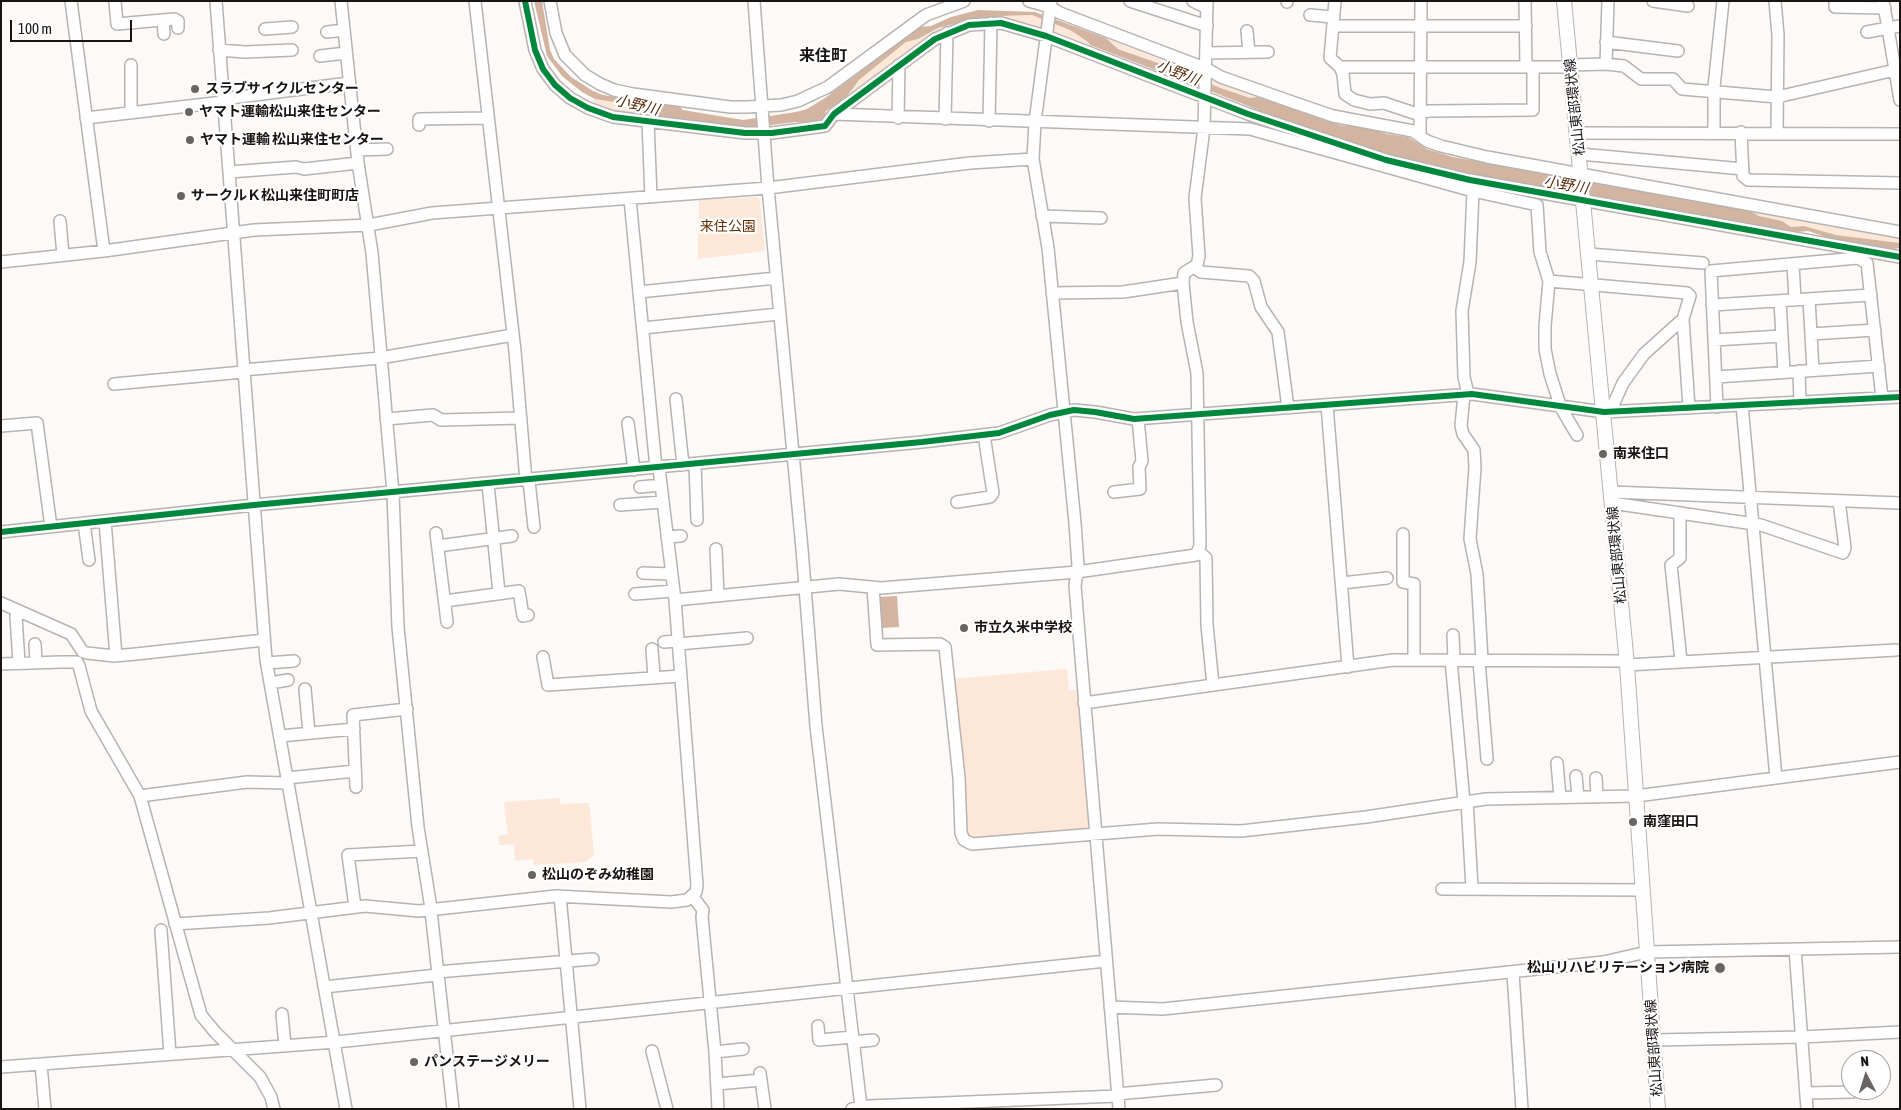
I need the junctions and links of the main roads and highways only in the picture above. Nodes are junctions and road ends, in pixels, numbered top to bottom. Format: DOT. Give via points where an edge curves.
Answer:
graph roads {
  1 [pos="1564,1"];
  2 [pos="1658,1109"];
  1 -- 2 [label="main road, 松山東部環状線" via="1607,412"];
}
